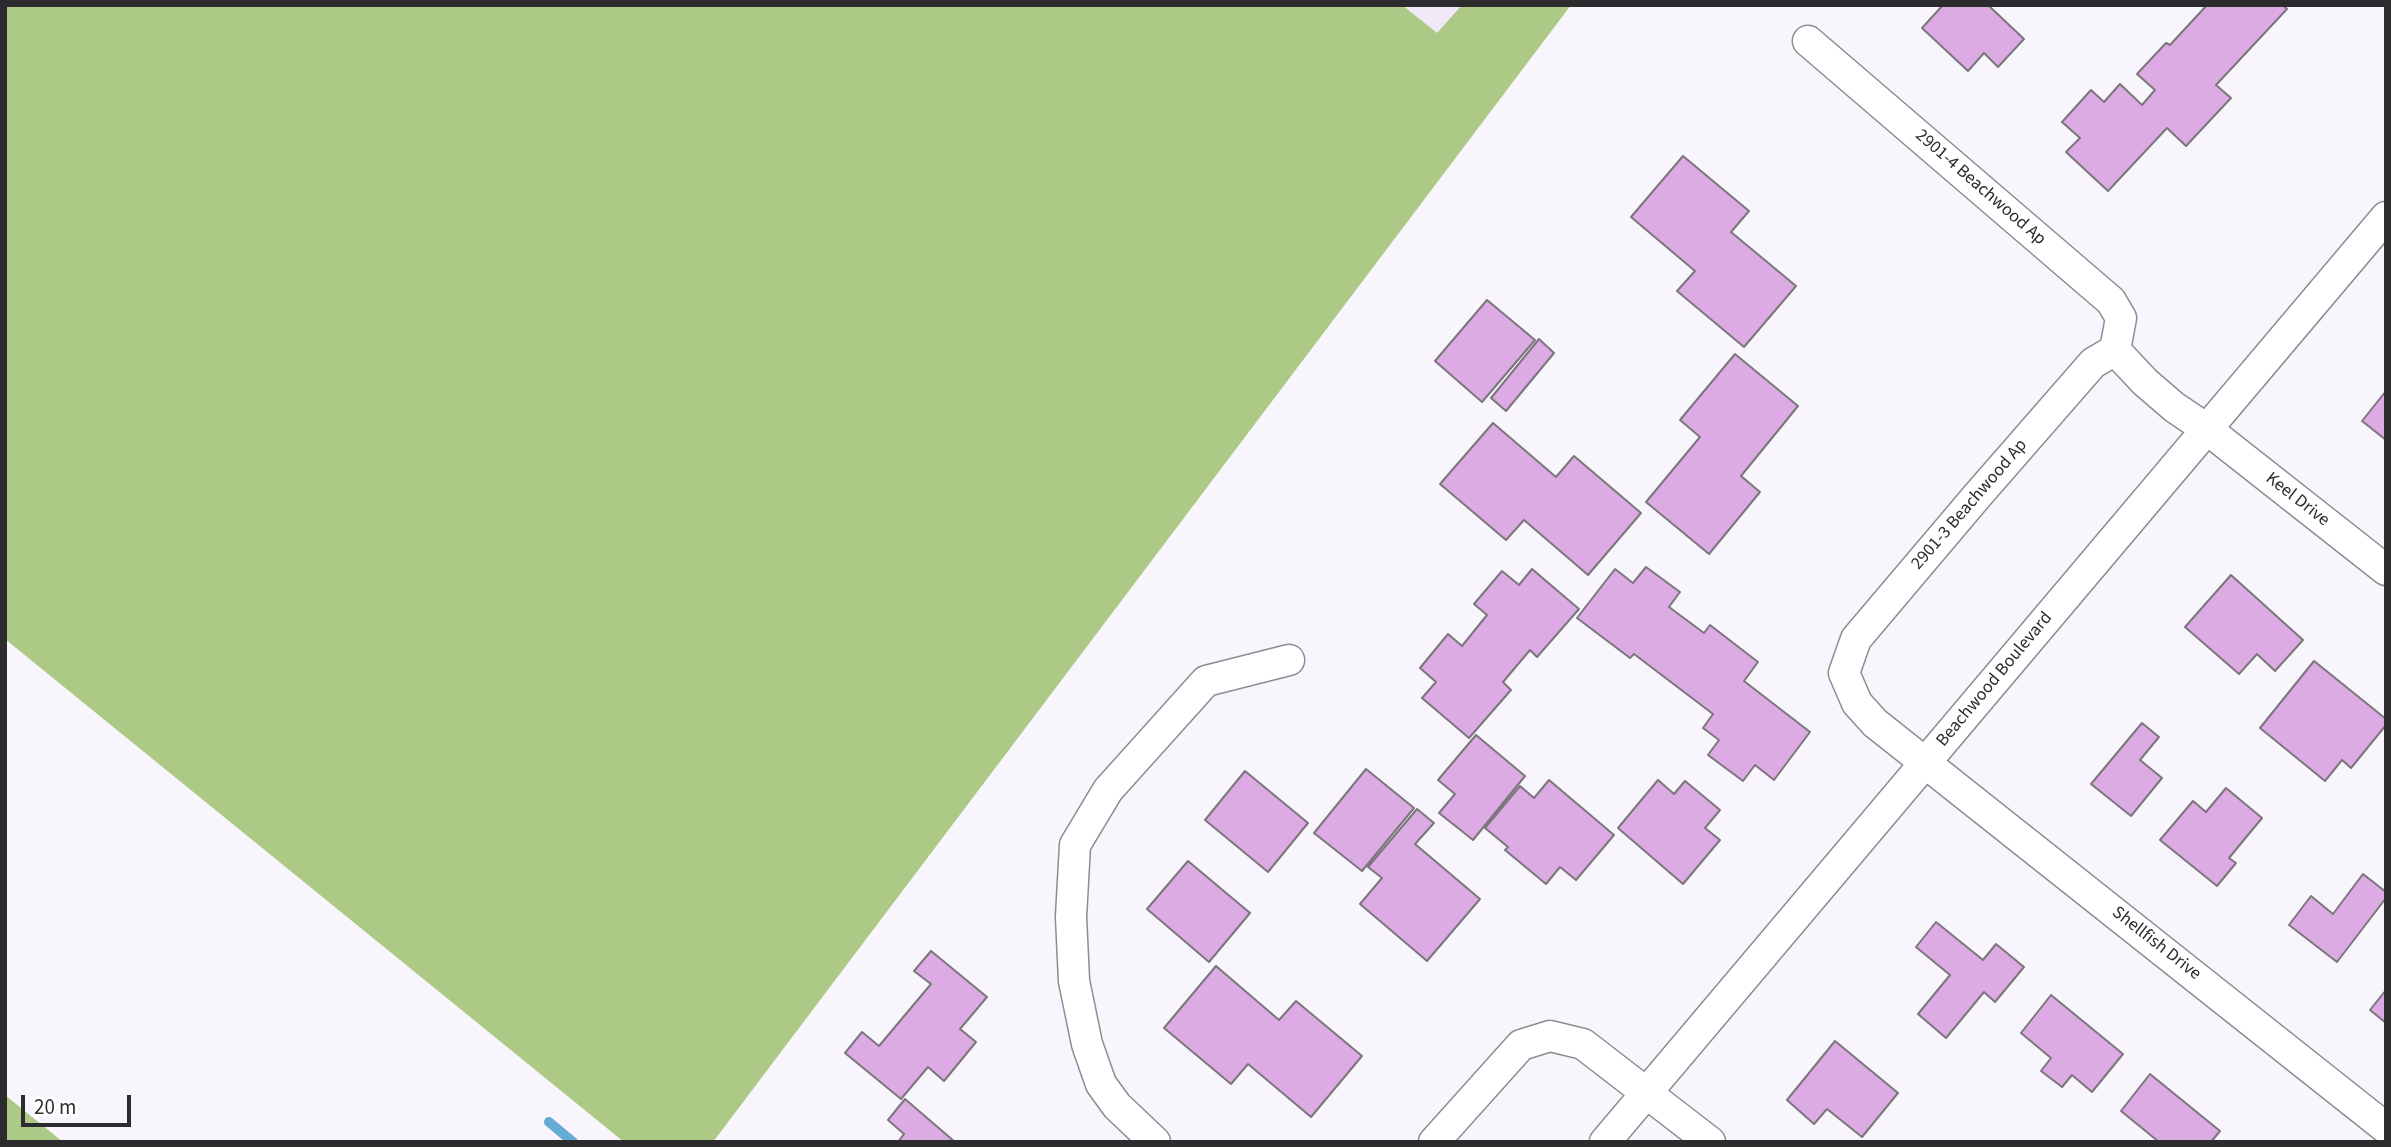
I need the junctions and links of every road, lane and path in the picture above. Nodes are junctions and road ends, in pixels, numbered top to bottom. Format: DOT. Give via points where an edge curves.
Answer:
graph roads {
  1 [pos="1808,41"];
  2 [pos="2386,218"];
  3 [pos="2115,350"];
  4 [pos="2208,430"];
  5 [pos="2386,570"];
  6 [pos="1289,660"];
  7 [pos="1926,762"];
  8 [pos="1648,1092"];
  9 [pos="2386,1128"];
  10 [pos="1155,1142"];
  11 [pos="1434,1142"];
  12 [pos="1605,1142"];
  13 [pos="1710,1142"];
  1 -- 3 [label="street, 2901-4 Beachwood Ap" via="2111,301 2122,318"];
  2 -- 4 [label="street, Beachwood Boulevard"];
  3 -- 4 [label="street" via="2174,407"];
  3 -- 7 [label="street, 2901-3 Beachwood Ap" via="2094,363 1856,639 1844,673 1857,703 1875,723"];
  4 -- 5 [label="street, Keel Drive"];
  4 -- 7 [label="street, Beachwood Boulevard"];
  6 -- 10 [label="street" via="1206,681 1108,790 1075,845 1074,981 1087,1044 1101,1084 1116,1106"];
  7 -- 8 [label="street, Beachwood Boulevard"];
  7 -- 9 [label="street, Shellfish Drive"];
  8 -- 11 [label="street" via="1583,1044 1550,1036 1521,1045"];
  8 -- 12 [label="street, Beachwood Boulevard"];
  8 -- 13 [label="street"];
}
